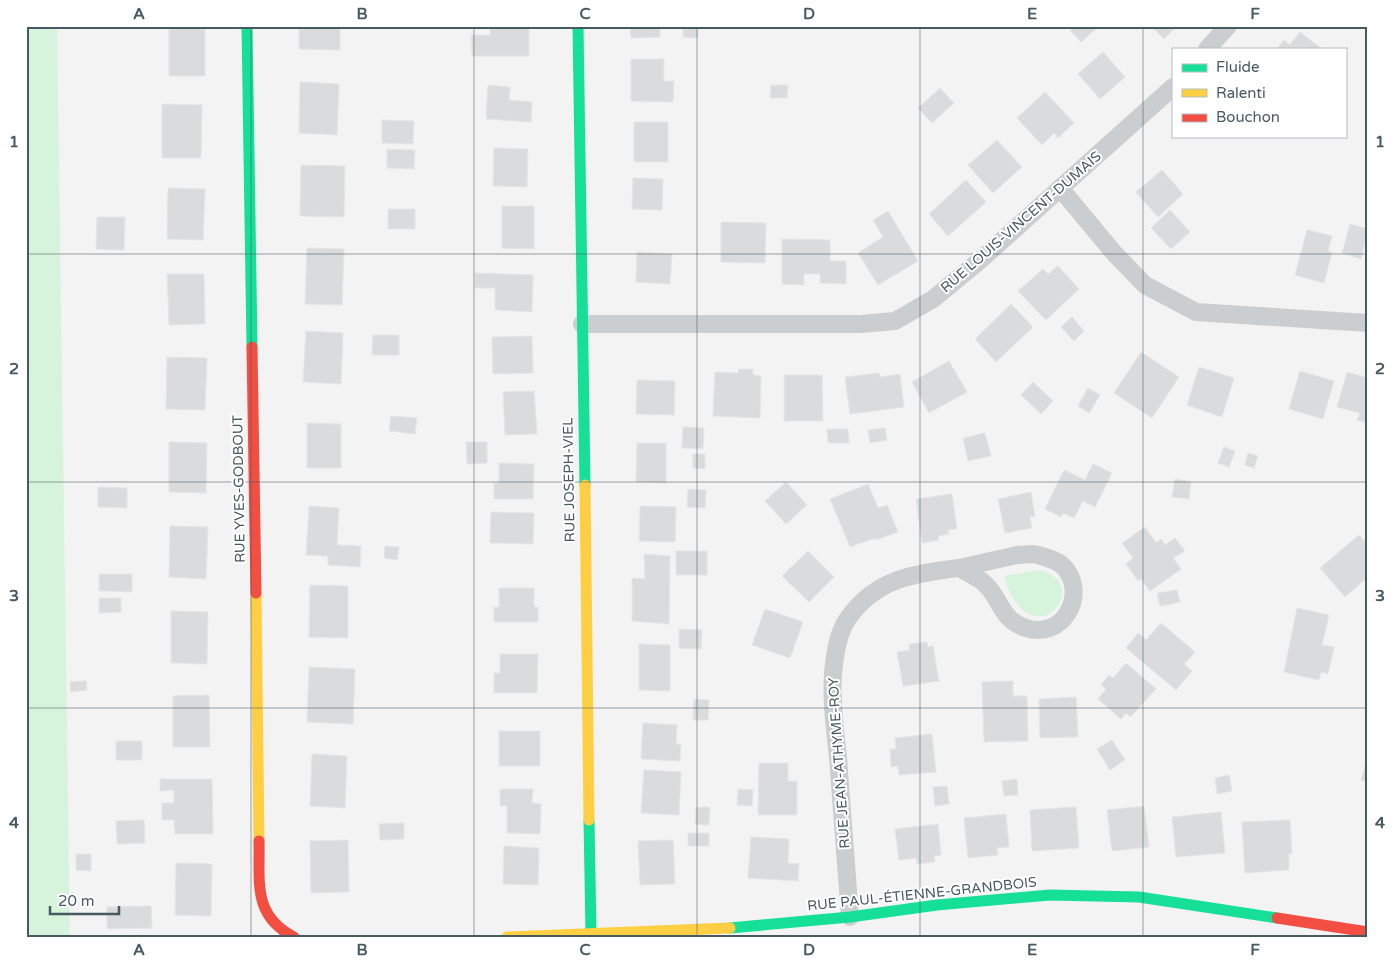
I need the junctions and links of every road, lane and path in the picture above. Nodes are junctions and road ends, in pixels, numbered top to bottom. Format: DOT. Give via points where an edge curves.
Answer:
graph roads {
  1 [pos="247,26"];
  2 [pos="578,26"];
  3 [pos="1228,26"];
  4 [pos="1208,48"];
  5 [pos="1172,87"];
  6 [pos="1060,188"];
  7 [pos="1368,323"];
  8 [pos="582,324"];
  9 [pos="959,568"];
  10 [pos="850,917"];
  11 [pos="1368,932"];
  12 [pos="591,934"];
  13 [pos="294,937"];
  14 [pos="507,937"];
  1 -- 13 [label="street, RUE YVES-GODBOUT" via="260,889 264,910 277,928"];
  2 -- 8 [label="street, RUE JOSEPH-VIEL"];
  3 -- 4 [label="street"];
  5 -- 6 [label="street, RUE LOUIS-VINCENT-DUMAIS"];
  6 -- 7 [label="street" via="1145,285 1196,312"];
  6 -- 8 [label="street, RUE LOUIS-VINCENT-DUMAIS" via="933,299 895,321 861,324"];
  8 -- 12 [label="street, RUE JOSEPH-VIEL"];
  9 -- 9 [label="street, RUE JEAN-ATHYME-ROY" via="988,586 1004,613 1025,628 1039,632 1053,628 1067,616 1073,602 1072,584 1065,568 1051,559 1034,554 1017,555"];
  9 -- 10 [label="street, RUE JEAN-ATHYME-ROY" via="923,572 893,580 868,597 848,618 838,639 834,711"];
  10 -- 11 [label="street, RUE PAUL-ÉTIENNE-GRANDBOIS" via="1050,895 1139,897"];
  10 -- 12 [label="street, RUE PAUL-ÉTIENNE-GRANDBOIS" via="719,929"];
  12 -- 14 [label="street, RUE PAUL-ÉTIENNE-GRANDBOIS"];
}
